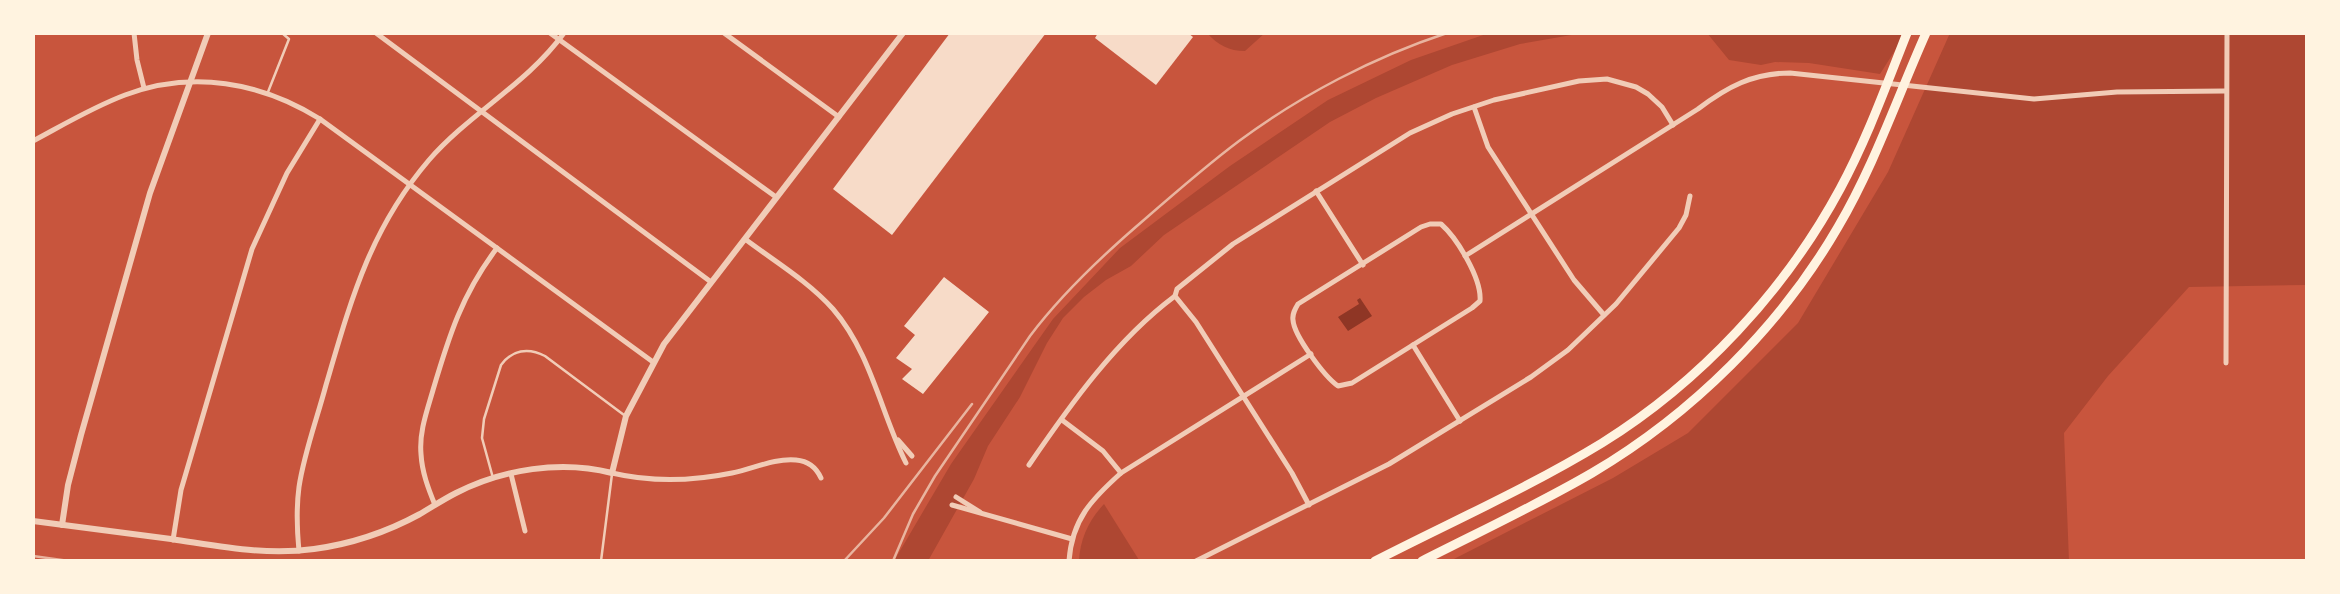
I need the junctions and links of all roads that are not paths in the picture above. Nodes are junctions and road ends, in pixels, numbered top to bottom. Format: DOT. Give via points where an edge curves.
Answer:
graph roads {
  1 [pos="134,33"];
  2 [pos="208,33"];
  3 [pos="282,33"];
  4 [pos="376,33"];
  5 [pos="550,33"];
  6 [pos="564,33"];
  7 [pos="724,33"];
  8 [pos="903,33"];
  9 [pos="1907,33"];
  10 [pos="1926,33"];
  11 [pos="2227,33"];
  12 [pos="559,40"];
  13 [pos="191,82"];
  14 [pos="144,88"];
  15 [pos="2225,91"];
  16 [pos="268,93"];
  17 [pos="1474,107"];
  18 [pos="482,111"];
  19 [pos="839,117"];
  20 [pos="320,119"];
  21 [pos="1673,125"];
  22 [pos="33,141"];
  23 [pos="410,185"];
  24 [pos="1316,191"];
  25 [pos="1690,196"];
  26 [pos="776,197"];
  27 [pos="1532,214"];
  28 [pos="745,239"];
  29 [pos="497,248"];
  30 [pos="1465,257"];
  31 [pos="1363,265"];
  32 [pos="711,282"];
  33 [pos="1175,296"];
  34 [pos="1605,315"];
  35 [pos="1413,345"];
  36 [pos="1311,354"];
  37 [pos="653,362"];
  38 [pos="2226,363"];
  39 [pos="1243,395"];
  40 [pos="626,416"];
  41 [pos="1062,420"];
  42 [pos="1460,421"];
  43 [pos="896,438"];
  44 [pos="912,456"];
  45 [pos="906,463"];
  46 [pos="1029,465"];
  47 [pos="1121,472"];
  48 [pos="612,473"];
  49 [pos="510,474"];
  50 [pos="493,478"];
  51 [pos="821,478"];
  52 [pos="956,497"];
  53 [pos="435,505"];
  54 [pos="952,505"];
  55 [pos="1309,505"];
  56 [pos="985,516"];
  57 [pos="33,522"];
  58 [pos="62,525"];
  59 [pos="525,531"];
  60 [pos="1072,539"];
  61 [pos="173,540"];
  62 [pos="299,551"];
  63 [pos="601,561"];
  64 [pos="1069,561"];
  65 [pos="1196,561"];
  66 [pos="1375,561"];
  67 [pos="1422,561"];
  1 -- 14 [label="street"];
  2 -- 13 [label="street"];
  3 -- 16 [label="lane" via="289,38"];
  4 -- 18 [label="street"];
  5 -- 12 [label="street"];
  6 -- 12 [label="street"];
  7 -- 19 [label="street"];
  8 -- 19 [label="street"];
  9 -- 66 [label="highway" via="1870,127 1803,250 1713,356 1660,402 1603,442"];
  10 -- 67 [label="highway" via="1871,166 1838,228 1800,286 1755,340 1706,389 1652,433 1593,472"];
  11 -- 15 [label="street"];
  12 -- 18 [label="street" via="518,83"];
  12 -- 26 [label="street"];
  13 -- 14 [label="street"];
  13 -- 16 [label="street" via="225,83"];
  13 -- 58 [label="street" via="150,193 78,447"];
  14 -- 22 [label="street" via="98,106"];
  15 -- 21 [label="street" via="2117,92 2034,99 1790,73 1730,86"];
  15 -- 38 [label="street"];
  16 -- 20 [label="street"];
  17 -- 21 [label="street" via="1579,81 1607,79 1648,94"];
  17 -- 24 [label="street" via="1410,133"];
  17 -- 27 [label="street" via="1488,146"];
  18 -- 23 [label="street" via="448,139"];
  18 -- 32 [label="street"];
  19 -- 26 [label="street"];
  20 -- 23 [label="street"];
  20 -- 61 [label="street" via="282,182 252,249 181,491"];
  21 -- 27 [label="street"];
  23 -- 29 [label="street"];
  23 -- 62 [label="street" via="371,248 351,300 301,477"];
  24 -- 31 [label="street"];
  24 -- 33 [label="street" via="1233,244 1177,289"];
  25 -- 34 [label="street" via="1679,228"];
  26 -- 28 [label="street"];
  27 -- 30 [label="street"];
  27 -- 34 [label="street" via="1574,280"];
  28 -- 32 [label="street"];
  28 -- 43 [label="street" via="809,287 850,332"];
  29 -- 37 [label="street"];
  29 -- 53 [label="street" via="459,309 423,425 422,469"];
  30 -- 31 [label="street" via="1447,229 1430,224"];
  30 -- 35 [label="street" via="1478,283 1480,301"];
  31 -- 36 [label="street" via="1298,304 1293,312 1293,323"];
  32 -- 37 [label="street"];
  33 -- 39 [label="street"];
  33 -- 41 [label="street" via="1147,317"];
  34 -- 42 [label="street" via="1531,377"];
  35 -- 36 [label="street" via="1352,383 1338,386 1326,378"];
  35 -- 42 [label="street"];
  36 -- 39 [label="street"];
  37 -- 40 [label="street"];
  39 -- 47 [label="street"];
  39 -- 55 [label="street"];
  40 -- 48 [label="street"];
  40 -- 50 [label="lane" via="545,356 517,352 501,365 483,425 484,451"];
  41 -- 46 [label="street"];
  41 -- 47 [label="street"];
  42 -- 55 [label="street"];
  43 -- 44 [label="street"];
  43 -- 45 [label="street"];
  47 -- 60 [label="street" via="1083,511"];
  48 -- 49 [label="street" via="560,467"];
  48 -- 51 [label="street" via="693,479 786,459 810,464"];
  48 -- 63 [label="lane"];
  49 -- 50 [label="street"];
  49 -- 59 [label="street"];
  50 -- 53 [label="street"];
  52 -- 56 [label="street"];
  53 -- 62 [label="street" via="368,537"];
  54 -- 56 [label="street"];
  55 -- 65 [label="street"];
  56 -- 60 [label="street"];
  57 -- 58 [label="street"];
  58 -- 61 [label="street"];
  60 -- 64 [label="street"];
  61 -- 62 [label="street" via="235,550"];
}
